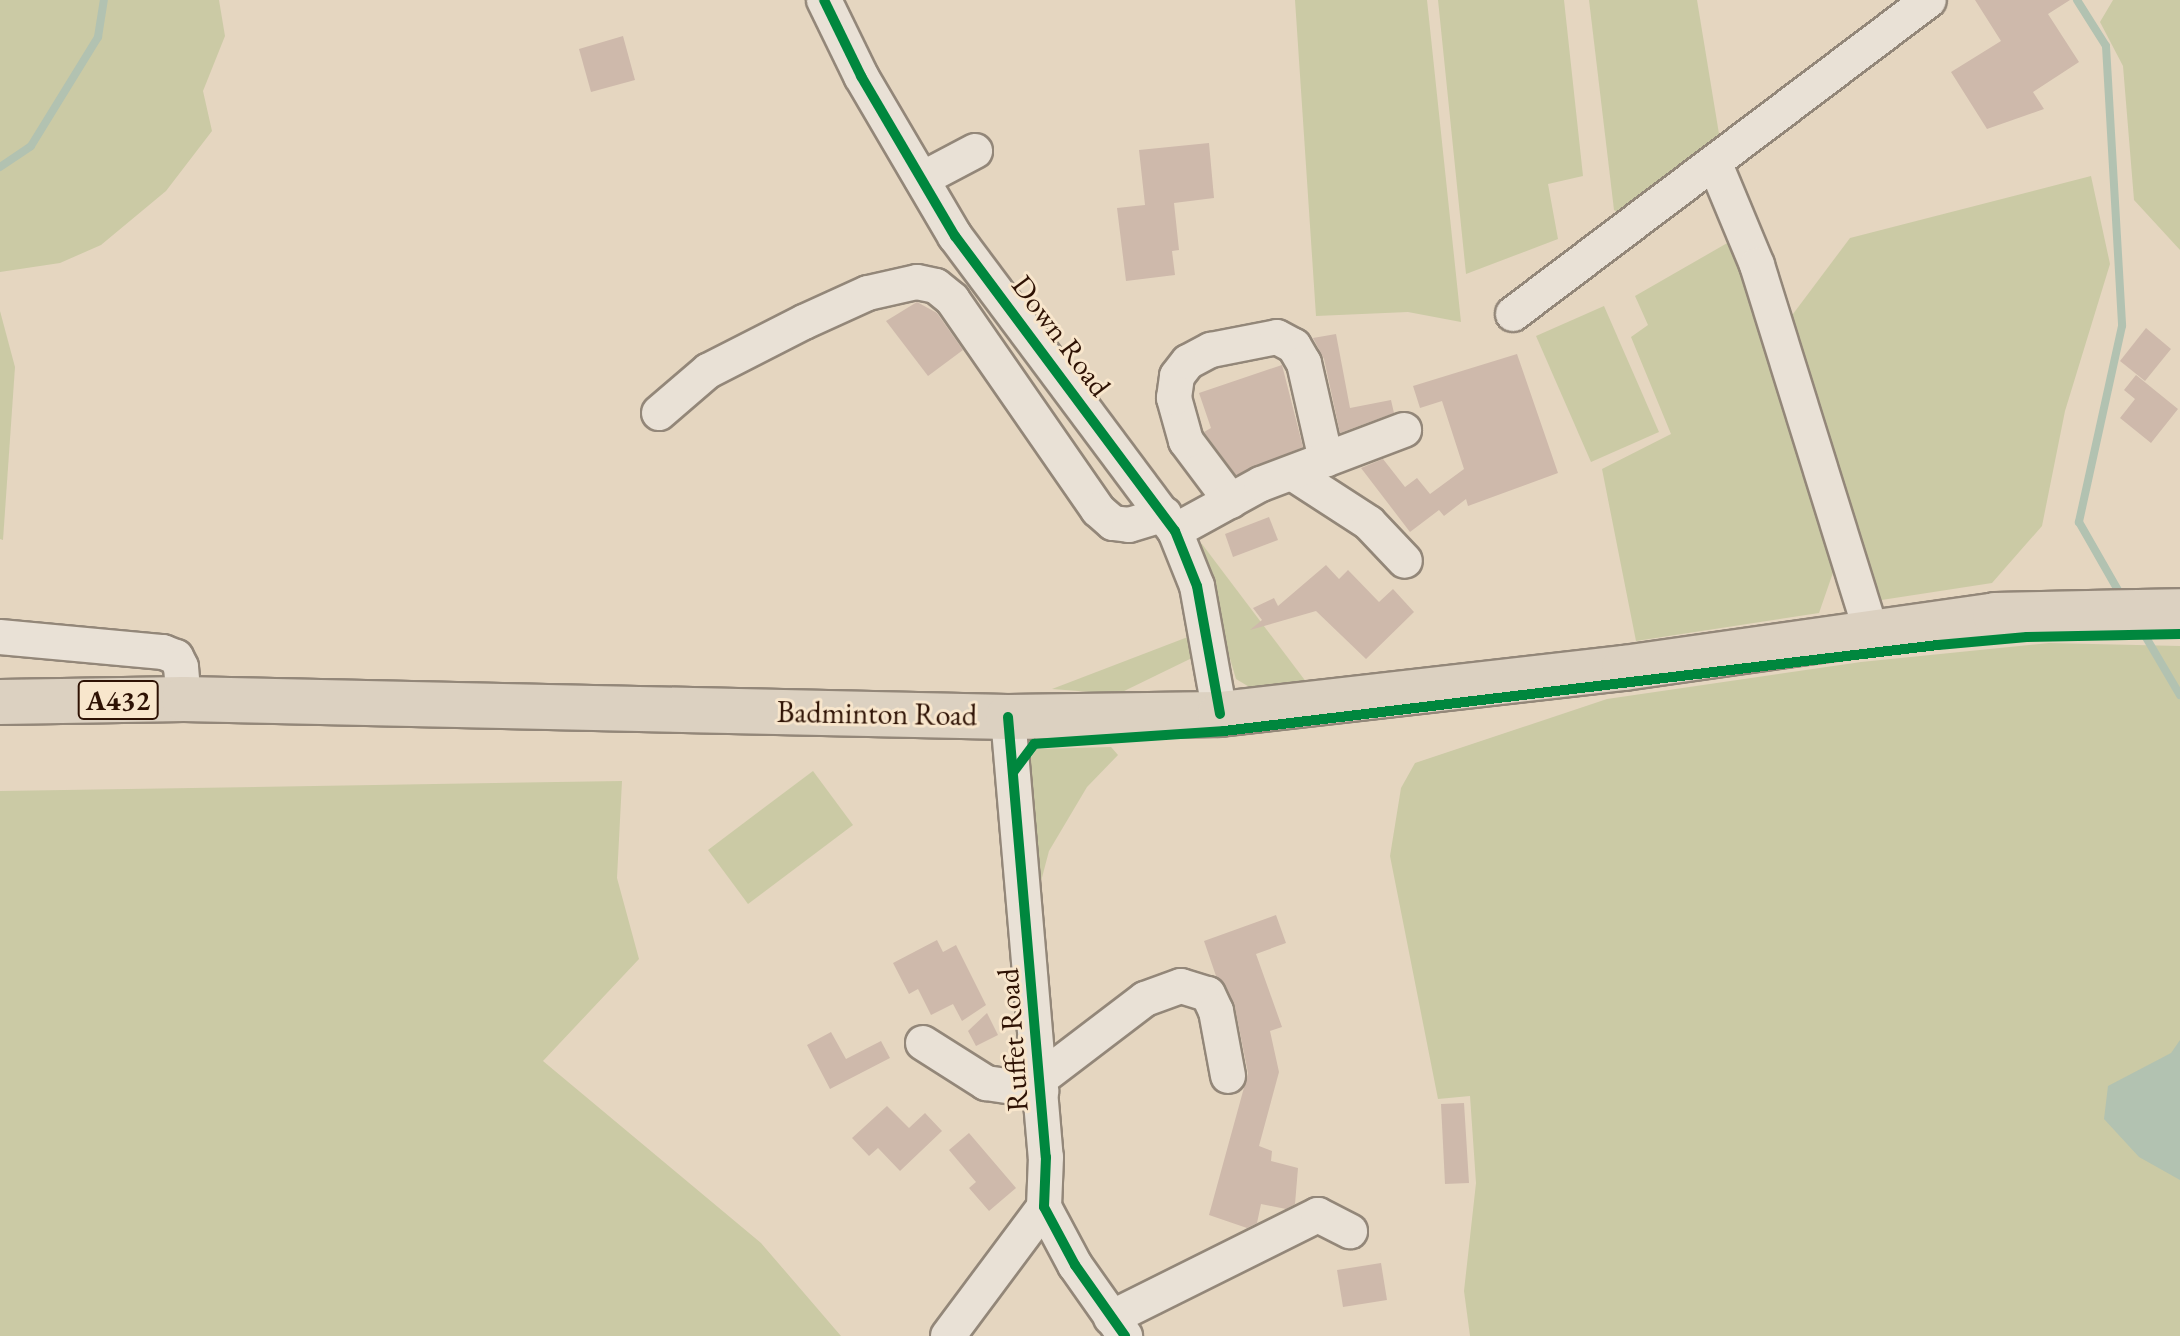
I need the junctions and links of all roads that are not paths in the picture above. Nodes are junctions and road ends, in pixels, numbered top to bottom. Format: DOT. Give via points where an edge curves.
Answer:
graph roads {
  1 [pos="824,0"];
  2 [pos="1929,0"];
  3 [pos="975,151"];
  4 [pos="1715,164"];
  5 [pos="922,179"];
  6 [pos="1513,314"];
  7 [pos="659,413"];
  8 [pos="1404,430"];
  9 [pos="1326,460"];
  10 [pos="1292,473"];
  11 [pos="1231,501"];
  12 [pos="1170,522"];
  13 [pos="1405,561"];
  14 [pos="2180,611"];
  15 [pos="1871,632"];
  16 [pos="0,637"];
  17 [pos="184,699"];
  18 [pos="0,702"];
  19 [pos="1220,714"];
  20 [pos="1008,717"];
  21 [pos="923,1043"];
  22 [pos="1228,1076"];
  23 [pos="1040,1085"];
  24 [pos="1044,1207"];
  25 [pos="1350,1231"];
  26 [pos="1118,1327"];
  27 [pos="948,1336"];
  1 -- 5 [label="street, Down Road"];
  2 -- 4 [label="street"];
  3 -- 5 [label="street"];
  4 -- 6 [label="street"];
  4 -- 15 [label="street" via="1757,265"];
  5 -- 12 [label="street, Down Road" via="955,236"];
  7 -- 12 [label="street" via="708,371 804,322 868,293 917,282 936,286 952,299 1098,510 1113,523"];
  8 -- 9 [label="street"];
  9 -- 10 [label="street"];
  9 -- 11 [label="street" via="1308,376 1294,346 1277,337 1211,350 1188,362 1177,376 1175,411 1186,441"];
  10 -- 11 [label="street"];
  10 -- 13 [label="street" via="1369,523"];
  11 -- 12 [label="street"];
  12 -- 19 [label="street, Down Road" via="1197,586"];
  14 -- 15 [label="main road, Badminton Road / A432" via="1995,615"];
  15 -- 19 [label="main road, Badminton Road / A432"];
  16 -- 17 [label="street" via="163,652 181,667"];
  17 -- 18 [label="main road, Badminton Road / A432"];
  17 -- 20 [label="main road, Badminton Road / A432"];
  19 -- 20 [label="main road, Badminton Road / A432"];
  20 -- 23 [label="street, Ruffet Road"];
  21 -- 23 [label="street" via="986,1083"];
  22 -- 23 [label="street" via="1208,994 1181,986 1145,999"];
  23 -- 24 [label="street, Ruffet Road"];
  24 -- 26 [label="street, Ruffet Road"];
  24 -- 27 [label="street"];
  25 -- 26 [label="street" via="1318,1215"];
}
